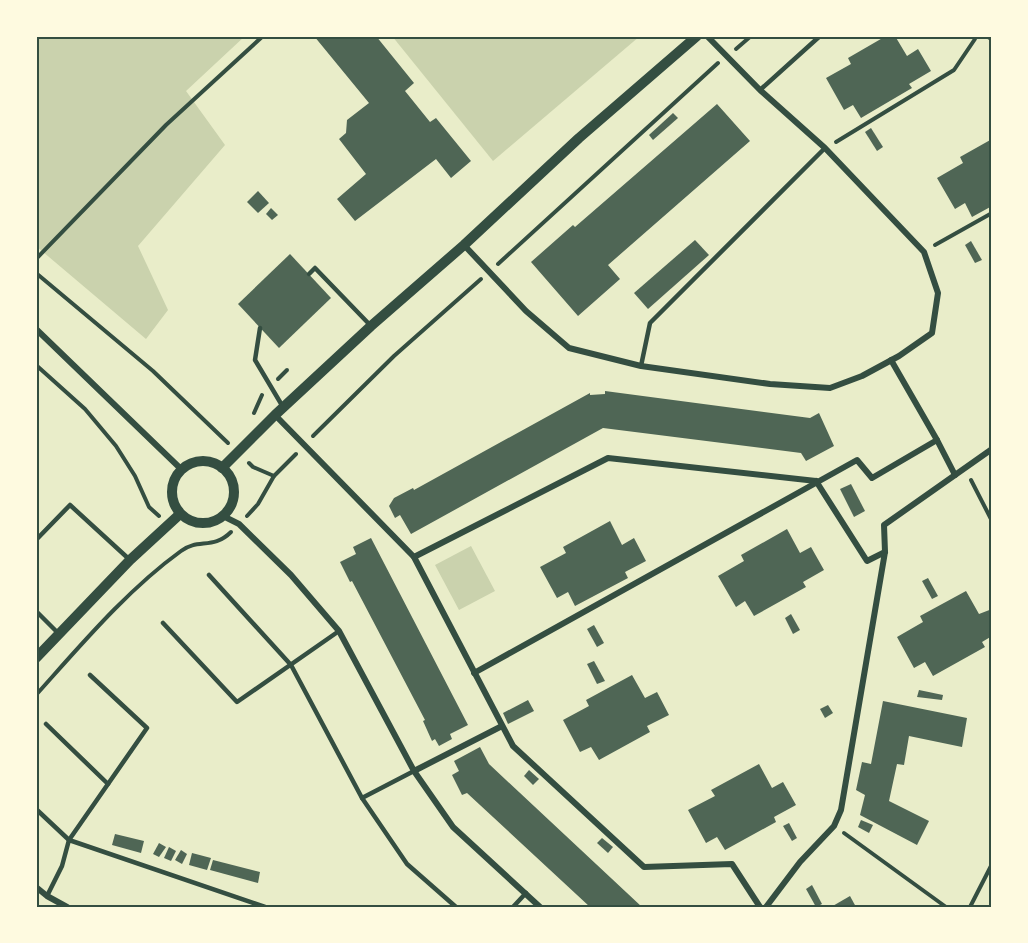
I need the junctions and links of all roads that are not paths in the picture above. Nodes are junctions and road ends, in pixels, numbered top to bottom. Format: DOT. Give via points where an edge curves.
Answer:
graph roads {
  1 [pos="697,36"];
  2 [pos="707,36"];
  3 [pos="820,36"];
  4 [pos="987,36"];
  5 [pos="992,39"];
  6 [pos="760,90"];
  7 [pos="825,148"];
  8 [pos="464,245"];
  9 [pos="309,274"];
  10 [pos="371,326"];
  11 [pos="261,328"];
  12 [pos="36,329"];
  13 [pos="891,360"];
  14 [pos="640,366"];
  15 [pos="279,412"];
  16 [pos="937,440"];
  17 [pos="992,449"];
  18 [pos="222,468"];
  19 [pos="181,469"];
  20 [pos="955,475"];
  21 [pos="816,481"];
  22 [pos="180,514"];
  23 [pos="223,516"];
  24 [pos="36,540"];
  25 [pos="885,552"];
  26 [pos="414,557"];
  27 [pos="130,560"];
  28 [pos="209,575"];
  29 [pos="36,611"];
  30 [pos="163,623"];
  31 [pos="339,631"];
  32 [pos="59,634"];
  33 [pos="36,658"];
  34 [pos="291,665"];
  35 [pos="474,673"];
  36 [pos="90,675"];
  37 [pos="46,723"];
  38 [pos="502,726"];
  39 [pos="414,771"];
  40 [pos="108,784"];
  41 [pos="362,798"];
  42 [pos="36,809"];
  43 [pos="69,840"];
  44 [pos="36,887"];
  45 [pos="526,893"];
  46 [pos="47,896"];
  47 [pos="66,907"];
  48 [pos="265,907"];
  49 [pos="456,907"];
  50 [pos="513,907"];
  51 [pos="540,907"];
  52 [pos="760,907"];
  53 [pos="766,907"];
  1 -- 8 [label="street"];
  2 -- 6 [label="street"];
  3 -- 6 [label="lane"];
  4 -- 5 [label="lane"];
  6 -- 7 [label="street"];
  7 -- 13 [label="street" via="924,252 938,292 932,333"];
  7 -- 14 [label="lane" via="650,323"];
  8 -- 10 [label="street"];
  8 -- 14 [label="street" via="569,348"];
  9 -- 10 [label="lane" via="315,268"];
  10 -- 15 [label="street"];
  11 -- 15 [label="lane" via="255,360"];
  12 -- 19 [label="street"];
  13 -- 14 [label="street" via="830,388"];
  13 -- 16 [label="street"];
  15 -- 18 [label="street"];
  15 -- 26 [label="street" via="303,446"];
  16 -- 20 [label="street"];
  16 -- 21 [label="street" via="872,478 856,460"];
  17 -- 20 [label="street"];
  18 -- 19 [label="street" via="197,461"];
  18 -- 23 [label="street" via="229,474 234,492"];
  19 -- 22 [label="street" via="172,486"];
  20 -- 25 [label="street" via="884,525"];
  21 -- 25 [label="street" via="867,561"];
  21 -- 26 [label="street" via="608,458"];
  21 -- 35 [label="street"];
  22 -- 23 [label="street" via="196,523"];
  22 -- 27 [label="street"];
  23 -- 31 [label="street" via="239,524 291,575"];
  24 -- 27 [label="lane" via="70,505"];
  25 -- 53 [label="street" via="841,810 834,826"];
  26 -- 35 [label="street"];
  27 -- 32 [label="street"];
  28 -- 34 [label="lane"];
  29 -- 32 [label="lane"];
  30 -- 34 [label="lane" via="237,702"];
  31 -- 34 [label="lane"];
  31 -- 39 [label="street"];
  32 -- 33 [label="street"];
  34 -- 41 [label="lane"];
  35 -- 38 [label="street"];
  36 -- 40 [label="lane" via="147,728"];
  37 -- 40 [label="lane"];
  38 -- 39 [label="street"];
  38 -- 52 [label="street" via="513,746 644,867 732,864"];
  39 -- 41 [label="lane"];
  39 -- 45 [label="street" via="453,827"];
  40 -- 43 [label="lane"];
  41 -- 49 [label="lane" via="407,864"];
  42 -- 43 [label="lane"];
  43 -- 46 [label="lane"];
  43 -- 48 [label="lane"];
  44 -- 46 [label="street"];
  45 -- 50 [label="lane"];
  45 -- 51 [label="street"];
  46 -- 47 [label="street"];
}
